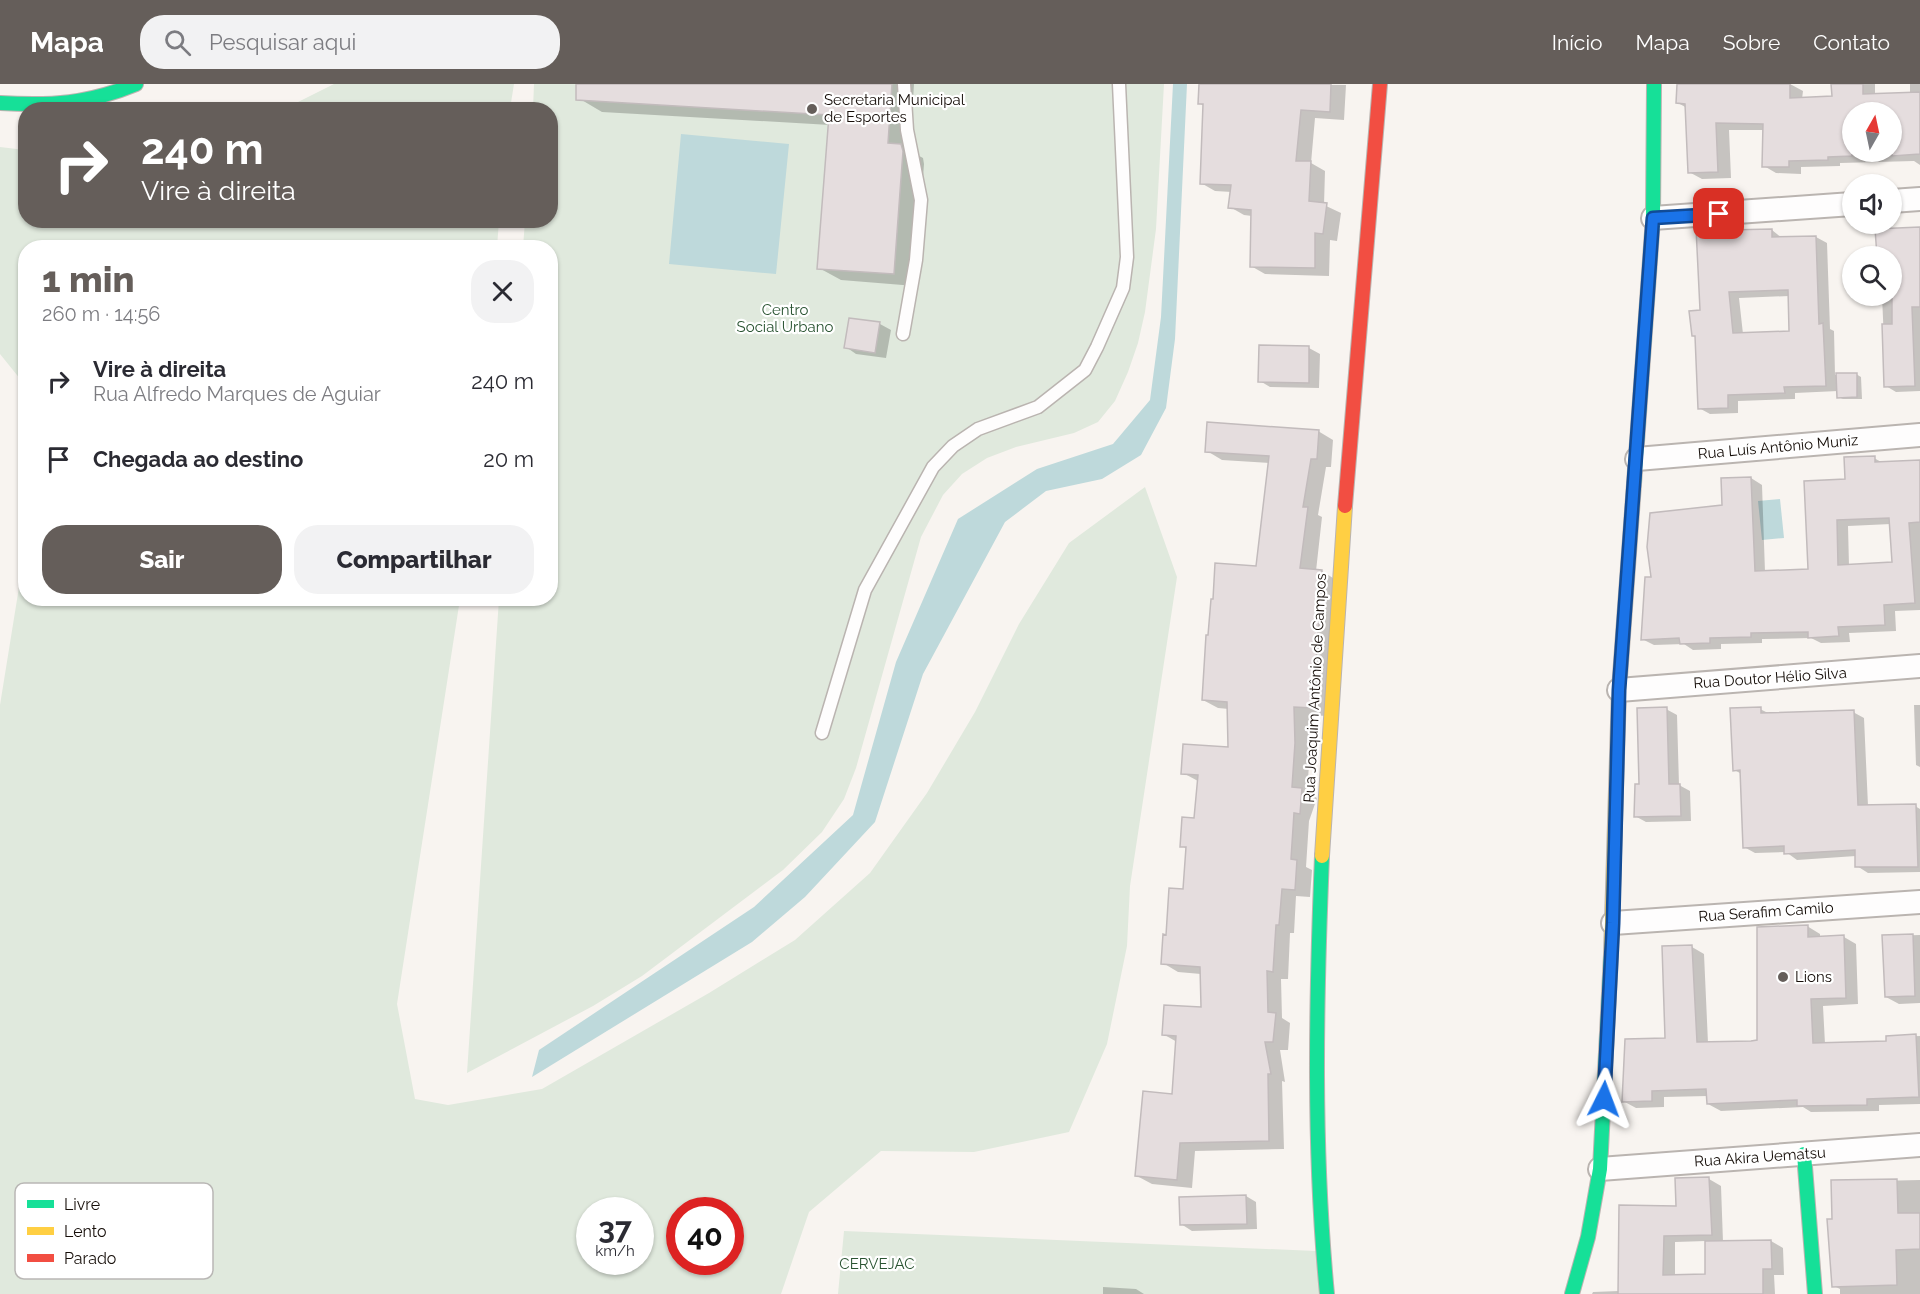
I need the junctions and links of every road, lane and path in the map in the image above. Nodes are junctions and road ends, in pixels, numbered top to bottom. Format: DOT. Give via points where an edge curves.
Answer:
graph roads {
  1 [pos="136,84"];
  2 [pos="904,84"];
  3 [pos="1119,84"];
  4 [pos="1380,84"];
  5 [pos="1654,84"];
  6 [pos="83,102"];
  7 [pos="0,103"];
  8 [pos="18,104"];
  9 [pos="1920,200"];
  10 [pos="1902,201"];
  11 [pos="1842,205"];
  12 [pos="1653,218"];
  13 [pos="903,334"];
  14 [pos="1920,435"];
  15 [pos="1637,459"];
  16 [pos="1920,666"];
  17 [pos="1619,690"];
  18 [pos="822,733"];
  19 [pos="1920,902"];
  20 [pos="1613,923"];
  21 [pos="1920,1145"];
  22 [pos="1803,1154"];
  23 [pos="1600,1169"];
  24 [pos="1327,1294"];
  25 [pos="1572,1294"];
  26 [pos="1815,1294"];
  1 -- 6 [label="street"];
  2 -- 13 [label="lane" via="907,130 921,200 916,260"];
  3 -- 18 [label="lane" via="1127,257 1123,288 1097,346 1084,370 1038,406 978,429 952,446 933,467 866,590"];
  4 -- 24 [label="street, Rua Joaquim Antônio de Campos" via="1344,496 1317,944 1317,1197"];
  5 -- 12 [label="street"];
  7 -- 8 [label="street"];
  9 -- 10 [label="street"];
  11 -- 12 [label="street"];
  12 -- 15 [label="street"];
  14 -- 15 [label="street, Rua Luís Antônio Muniz"];
  15 -- 17 [label="street"];
  16 -- 17 [label="street, Rua Doutor Hélio Silva"];
  17 -- 20 [label="street"];
  19 -- 20 [label="street, Rua Serafim Camilo"];
  20 -- 23 [label="street"];
  21 -- 22 [label="street, Rua Akira Uematsu"];
  22 -- 23 [label="street, Rua Akira Uematsu"];
  22 -- 26 [label="street"];
  23 -- 25 [label="street" via="1588,1237"];
}
